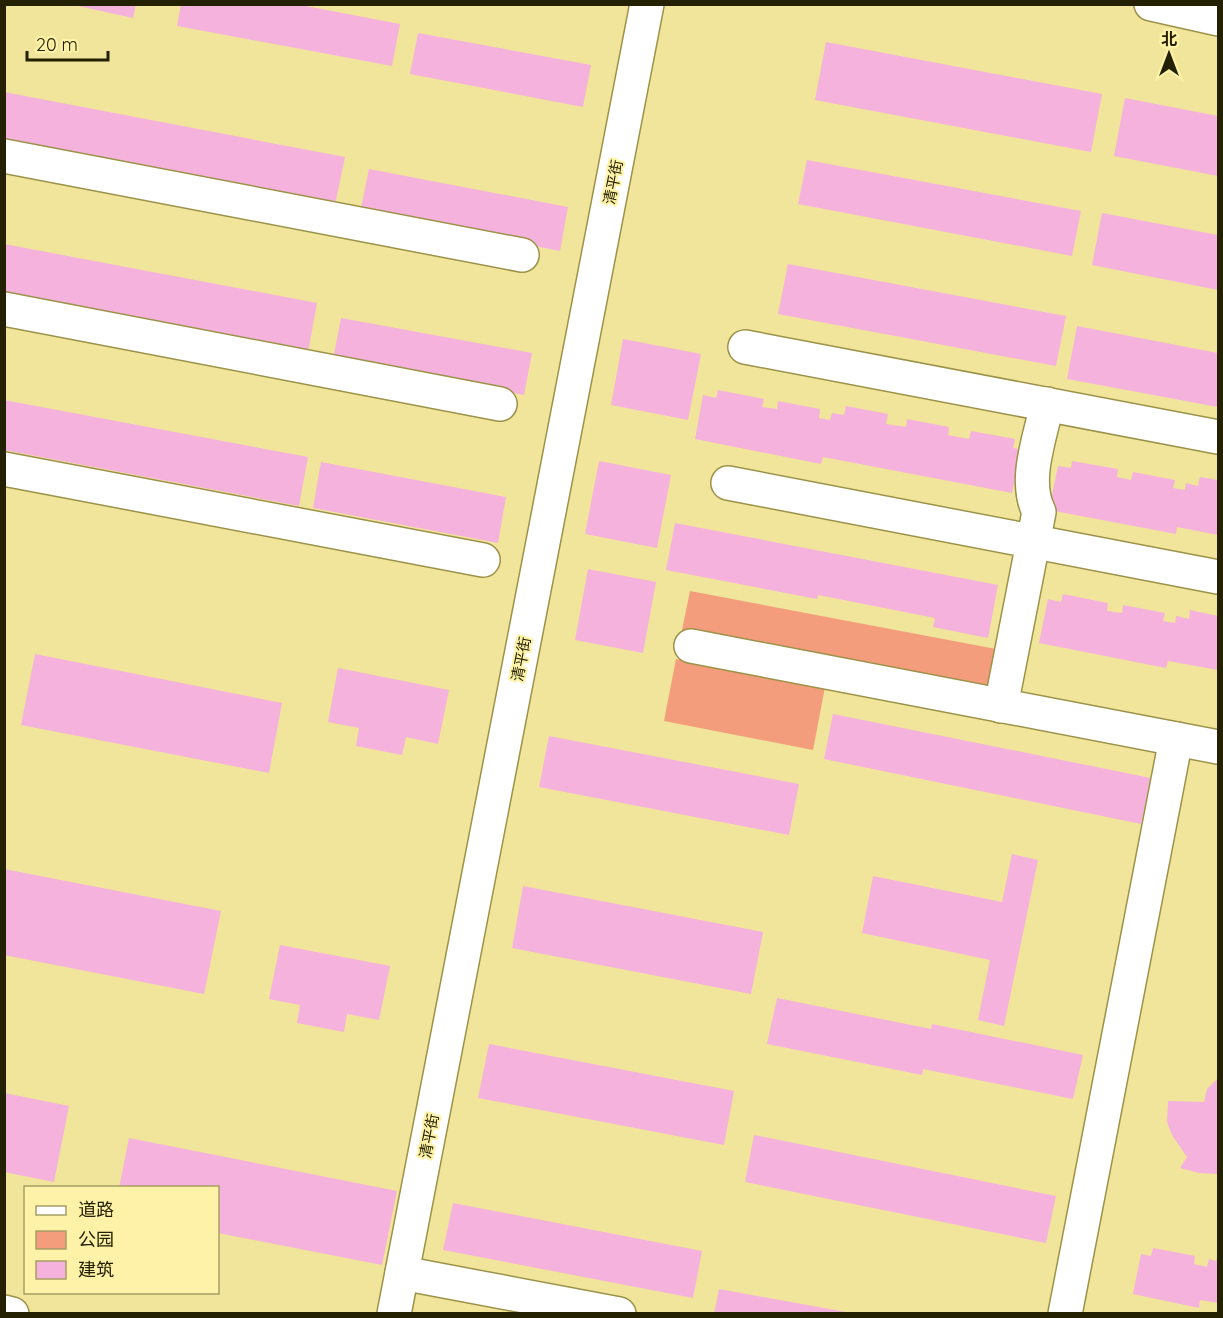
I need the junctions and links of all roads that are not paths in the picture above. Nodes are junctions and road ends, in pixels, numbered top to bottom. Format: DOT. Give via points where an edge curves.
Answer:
graph roads {
  1 [pos="647,4"];
  2 [pos="1151,4"];
  3 [pos="1218,19"];
  4 [pos="4,156"];
  5 [pos="522,255"];
  6 [pos="4,309"];
  7 [pos="745,346"];
  8 [pos="500,404"];
  9 [pos="1047,405"];
  10 [pos="1218,437"];
  11 [pos="4,469"];
  12 [pos="728,483"];
  13 [pos="1033,541"];
  14 [pos="483,560"];
  15 [pos="1218,577"];
  16 [pos="691,646"];
  17 [pos="1001,706"];
  18 [pos="1176,739"];
  19 [pos="1218,747"];
  20 [pos="402,1273"];
  21 [pos="4,1312"];
  22 [pos="12,1314"];
  23 [pos="394,1314"];
  24 [pos="619,1314"];
  25 [pos="1065,1314"];
  1 -- 20 [label="street, 清平街"];
  2 -- 3 [label="street"];
  4 -- 5 [label="street"];
  6 -- 8 [label="street"];
  7 -- 9 [label="street"];
  9 -- 10 [label="street"];
  9 -- 13 [label="street" via="1031,481 1032,498 1039,512"];
  11 -- 14 [label="street"];
  12 -- 13 [label="street"];
  13 -- 15 [label="street"];
  13 -- 17 [label="street"];
  16 -- 17 [label="street"];
  17 -- 18 [label="street"];
  18 -- 19 [label="street"];
  18 -- 25 [label="street"];
  20 -- 23 [label="street, 清平街"];
  20 -- 24 [label="street"];
  21 -- 22 [label="street"];
}
